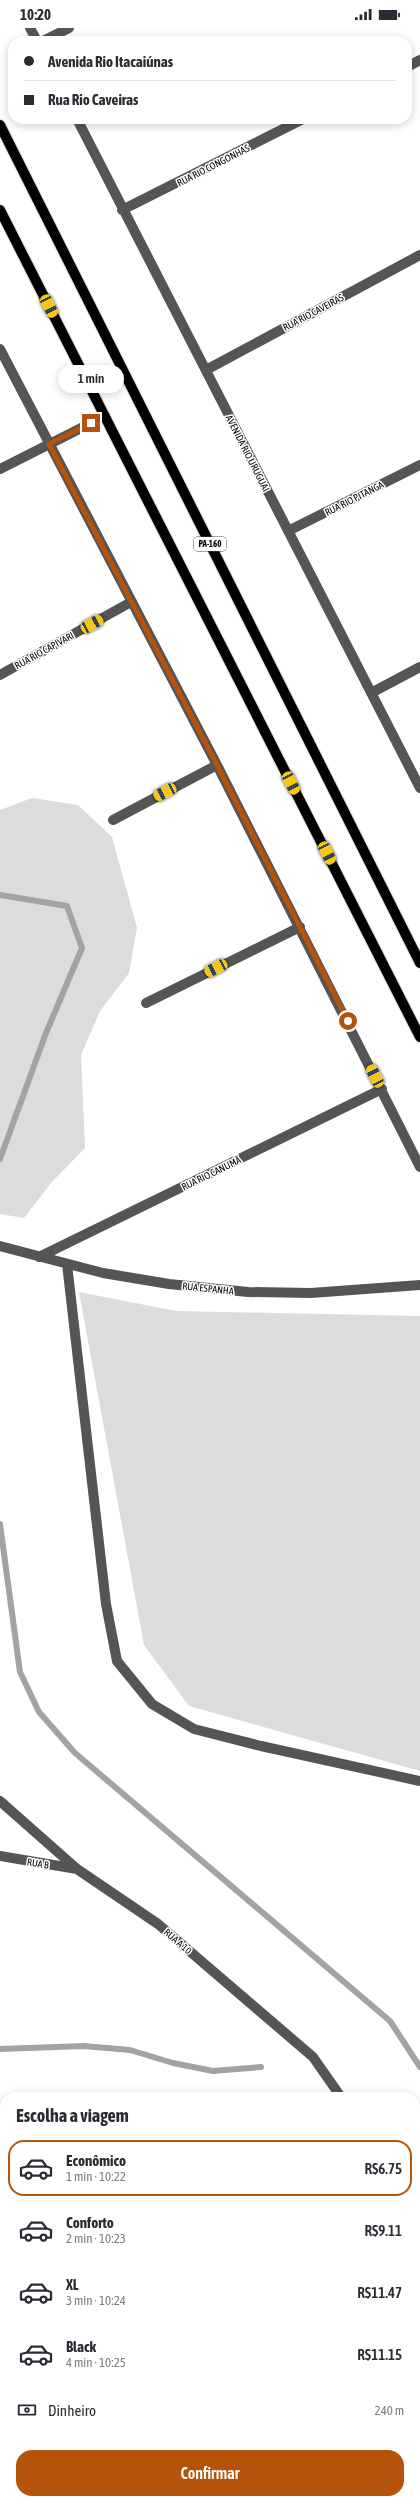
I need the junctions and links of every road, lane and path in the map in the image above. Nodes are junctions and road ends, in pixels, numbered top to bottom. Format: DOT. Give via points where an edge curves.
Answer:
graph roads {
  1 [pos="69,28"];
  2 [pos="53,36"];
  3 [pos="79,124"];
  4 [pos="293,124"];
  5 [pos="0,125"];
  6 [pos="0,210"];
  7 [pos="122,210"];
  8 [pos="420,255"];
  9 [pos="0,350"];
  10 [pos="206,370"];
  11 [pos="105,416"];
  12 [pos="49,444"];
  13 [pos="420,464"];
  14 [pos="0,469"];
  15 [pos="288,531"];
  16 [pos="131,602"];
  17 [pos="420,667"];
  18 [pos="0,675"];
  19 [pos="371,693"];
  20 [pos="217,765"];
  21 [pos="420,788"];
  22 [pos="113,820"];
  23 [pos="300,927"];
  24 [pos="420,963"];
  25 [pos="146,1003"];
  26 [pos="420,1037"];
  27 [pos="382,1089"];
  28 [pos="420,1167"];
  29 [pos="0,1246"];
  30 [pos="40,1257"];
  31 [pos="68,1264"];
  32 [pos="420,1285"];
  33 [pos="420,1781"];
  34 [pos="0,1800"];
  35 [pos="0,1856"];
  36 [pos="77,1869"];
  37 [pos="336,2092"];
  1 -- 2 [label="street"];
  3 -- 7 [label="street, AVENIDA RIO URUGUAI"];
  4 -- 7 [label="street, RUA RIO CONGONHAS"];
  5 -- 24 [label="main road, PA-160"];
  6 -- 11 [label="main road"];
  7 -- 10 [label="street, AVENIDA RIO URUGUAI"];
  8 -- 10 [label="street, RUA RIO CAVEIRAS"];
  9 -- 12 [label="street"];
  10 -- 15 [label="street, AVENIDA RIO URUGUAI"];
  11 -- 12 [label="street"];
  11 -- 26 [label="main road"];
  12 -- 14 [label="street"];
  12 -- 16 [label="street"];
  13 -- 15 [label="street, RUA RIO PITANGA"];
  15 -- 19 [label="street, AVENIDA RIO URUGUAI"];
  16 -- 18 [label="street, RUA RIO CAPIVARI"];
  16 -- 20 [label="street"];
  17 -- 19 [label="street"];
  19 -- 21 [label="street, AVENIDA RIO URUGUAI"];
  20 -- 22 [label="street"];
  20 -- 23 [label="street"];
  23 -- 25 [label="street"];
  23 -- 27 [label="street"];
  27 -- 28 [label="street"];
  27 -- 30 [label="street, RUA RIO CANUMÃ"];
  29 -- 30 [label="street, RUA ESPANHA"];
  30 -- 31 [label="street, RUA ESPANHA"];
  31 -- 32 [label="street, RUA ESPANHA" via="103,1273 169,1284 248,1292 311,1293"];
  31 -- 33 [label="street" via="106,1604 117,1661 152,1704 194,1729"];
  34 -- 36 [label="street, RUA A 10"];
  35 -- 36 [label="street, RUA B"];
  36 -- 37 [label="street, RUA A 10" via="158,1924 307,2052"];
}
